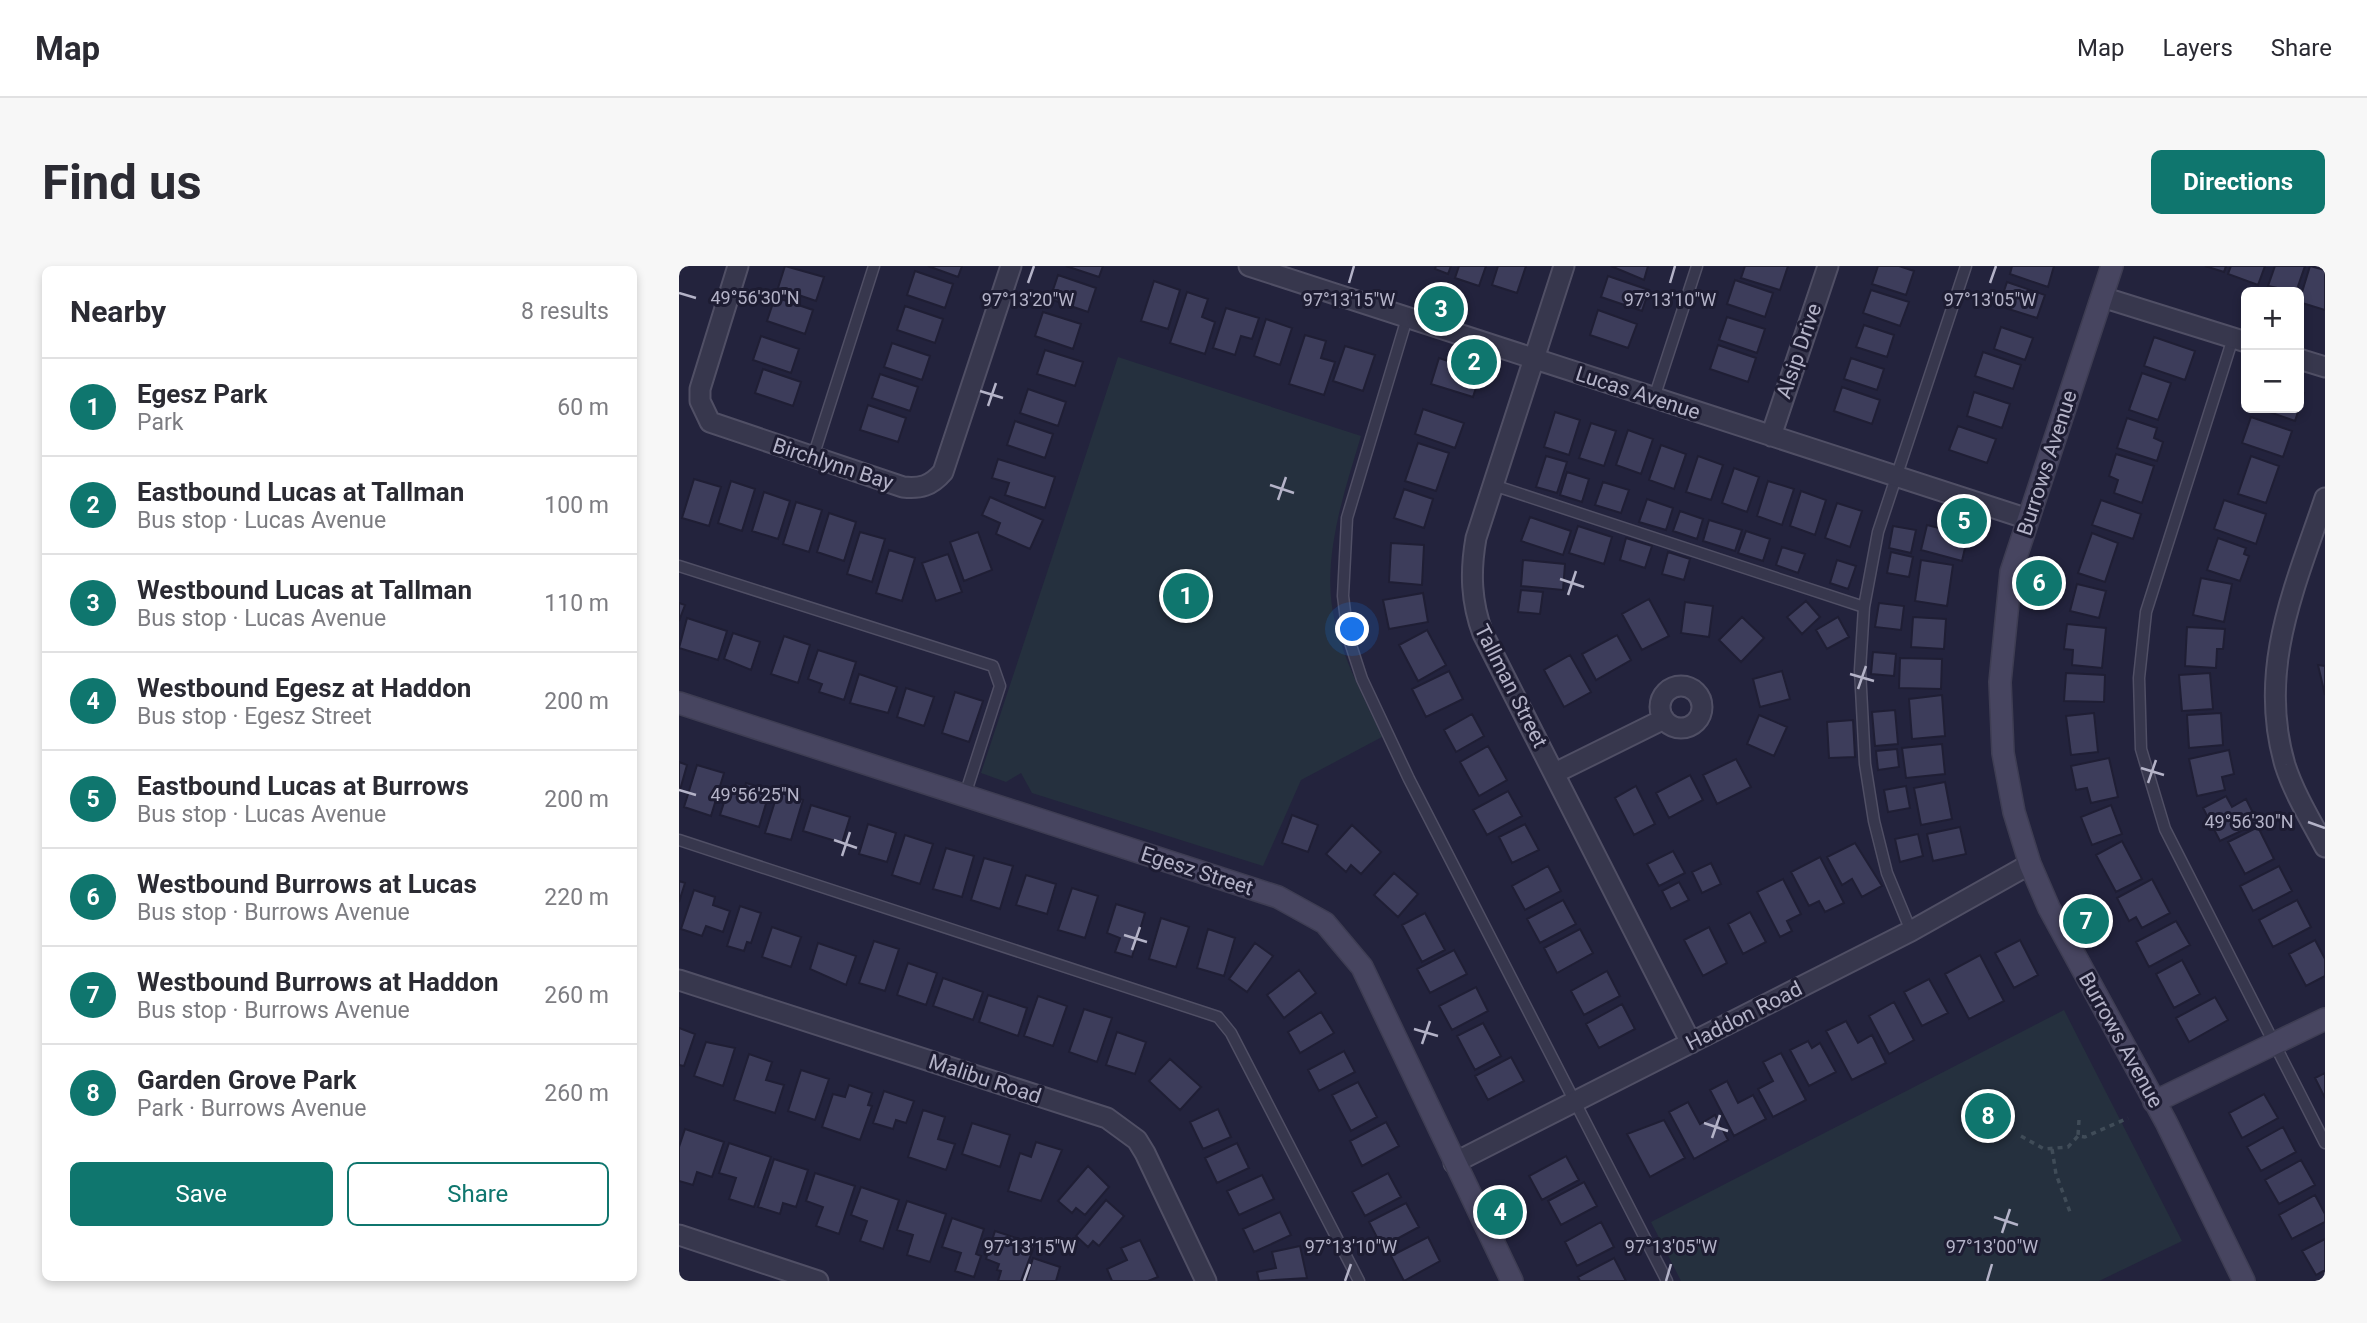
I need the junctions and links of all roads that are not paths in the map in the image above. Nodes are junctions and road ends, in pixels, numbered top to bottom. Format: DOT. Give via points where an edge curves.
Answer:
graph roads {
  1 [pos="738,266"];
  2 [pos="874,266"];
  3 [pos="1011,266"];
  4 [pos="1249,266"];
  5 [pos="1563,266"];
  6 [pos="1697,266"];
  7 [pos="1828,266"];
  8 [pos="1966,266"];
  9 [pos="2112,266"];
  10 [pos="2102,297"];
  11 [pos="1407,318"];
  12 [pos="2240,340"];
  13 [pos="1535,359"];
  14 [pos="2304,361"];
  15 [pos="2325,367"];
  16 [pos="1654,398"];
  17 [pos="1771,436"];
  18 [pos="813,457"];
  19 [pos="1897,477"];
  20 [pos="1493,485"];
  21 [pos="2325,498"];
  22 [pos="2028,519"];
  23 [pos="679,566"];
  24 [pos="1864,607"];
  25 [pos="679,703"];
  26 [pos="1664,719"];
  27 [pos="1555,772"];
  28 [pos="965,796"];
  29 [pos="679,841"];
  30 [pos="2325,847"];
  31 [pos="2030,864"];
  32 [pos="1911,931"];
  33 [pos="679,980"];
  34 [pos="2325,1019"];
  35 [pos="1691,1043"];
  36 [pos="2276,1043"];
  37 [pos="1575,1101"];
  38 [pos="2154,1102"];
  39 [pos="2325,1143"];
  40 [pos="1454,1163"];
  41 [pos="679,1235"];
  42 [pos="818,1281"];
  43 [pos="1206,1281"];
  44 [pos="1359,1281"];
  45 [pos="1512,1281"];
  46 [pos="1667,1281"];
  47 [pos="2244,1281"];
  1 -- 18 [label="street, Birchlynn Bay" via="704,371 700,401 704,412 710,422 727,430"];
  2 -- 18 [label="lane"];
  3 -- 18 [label="street, Birchlynn Bay" via="943,472 935,481 903,487"];
  4 -- 11 [label="street, Lucas Avenue"];
  5 -- 13 [label="street, Tallman Street"];
  6 -- 16 [label="lane"];
  7 -- 17 [label="street, Alsip Drive"];
  8 -- 19 [label="lane"];
  9 -- 10 [label="street, Burrows Avenue"];
  10 -- 12 [label="street"];
  10 -- 22 [label="street, Burrows Avenue"];
  11 -- 13 [label="street, Lucas Avenue"];
  11 -- 37 [label="lane" via="1347,518 1343,596 1349,636 1363,679 1409,779"];
  12 -- 36 [label="lane" via="2146,611 2138,709 2141,749 2165,829"];
  13 -- 16 [label="street, Lucas Avenue"];
  13 -- 20 [label="street, Tallman Street"];
  14 -- 15 [label="street"];
  16 -- 17 [label="street, Lucas Avenue"];
  17 -- 19 [label="street, Lucas Avenue"];
  19 -- 22 [label="street, Lucas Avenue"];
  19 -- 24 [label="lane" via="1878,532"];
  20 -- 24 [label="lane"];
  20 -- 27 [label="street, Tallman Street" via="1472,563 1475,612"];
  21 -- 30 [label="street" via="2285,615 2273,681 2285,765"];
  22 -- 31 [label="street, Burrows Avenue" via="2011,572 2000,682 2003,752"];
  23 -- 28 [label="lane" via="993,666 1000,686"];
  24 -- 32 [label="lane" via="1860,670 1865,764 1887,873"];
  25 -- 28 [label="street, Egesz Street"];
  26 -- 27 [label="street"];
  27 -- 35 [label="street, Tallman Street"];
  28 -- 40 [label="street, Egesz Street" via="1278,897 1325,923 1362,967"];
  29 -- 44 [label="lane" via="1218,1017 1231,1033"];
  31 -- 32 [label="street, Haddon Road"];
  31 -- 38 [label="street, Burrows Avenue"];
  32 -- 35 [label="street, Haddon Road"];
  33 -- 43 [label="street, Malibu Road" via="1107,1118 1137,1140 1145,1153"];
  34 -- 36 [label="street"];
  35 -- 37 [label="street, Haddon Road"];
  36 -- 38 [label="street"];
  36 -- 39 [label="lane"];
  37 -- 40 [label="street, Haddon Road"];
  37 -- 46 [label="lane"];
  38 -- 47 [label="street, Burrows Avenue"];
  40 -- 45 [label="street, Egesz Street"];
  41 -- 42 [label="street"];
}
